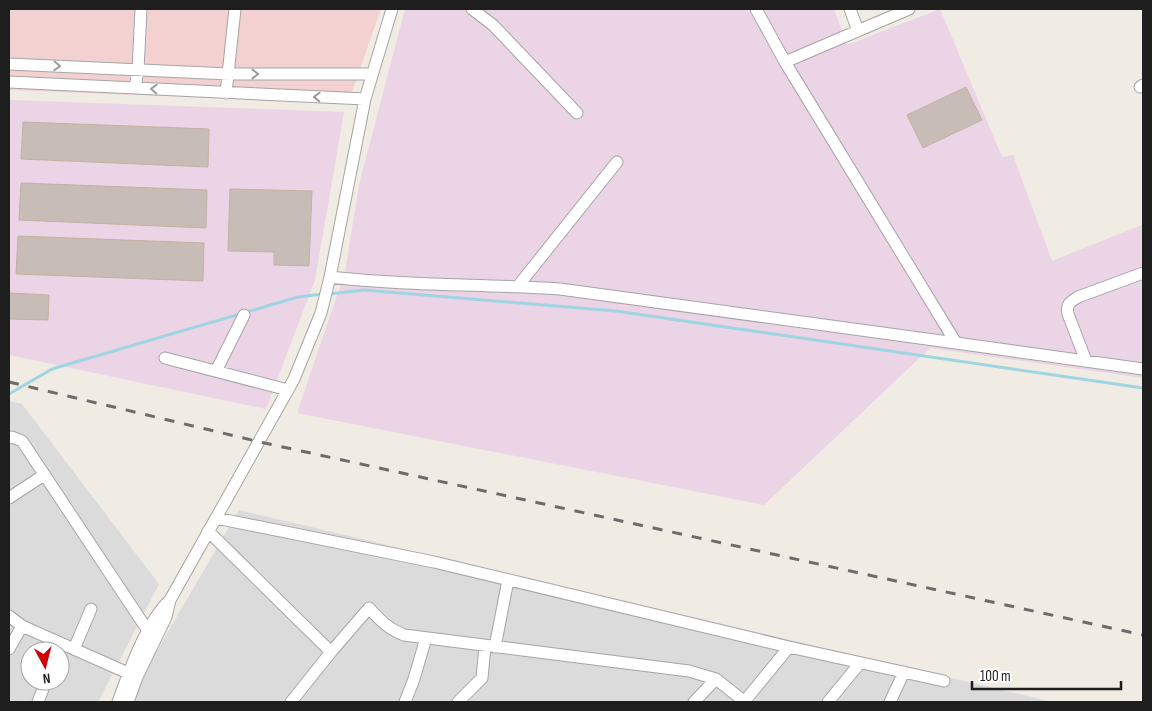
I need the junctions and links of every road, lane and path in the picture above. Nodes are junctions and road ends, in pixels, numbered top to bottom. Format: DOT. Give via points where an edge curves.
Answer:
graph roads {
  1 [pos="142,9"];
  2 [pos="235,9"];
  3 [pos="392,9"];
  4 [pos="472,9"];
  5 [pos="756,9"];
  6 [pos="850,9"];
  7 [pos="909,9"];
  8 [pos="858,31"];
  9 [pos="785,62"];
  10 [pos="9,64"];
  11 [pos="138,70"];
  12 [pos="229,74"];
  13 [pos="282,74"];
  14 [pos="372,74"];
  15 [pos="9,82"];
  16 [pos="135,88"];
  17 [pos="226,93"];
  18 [pos="281,96"];
  19 [pos="365,99"];
  20 [pos="577,113"];
  21 [pos="617,162"];
  22 [pos="1143,273"];
  23 [pos="329,280"];
  24 [pos="518,286"];
  25 [pos="244,315"];
  26 [pos="956,342"];
  27 [pos="165,358"];
  28 [pos="1086,361"];
  29 [pos="1143,369"];
  30 [pos="216,371"];
  31 [pos="288,390"];
  32 [pos="9,438"];
  33 [pos="44,474"];
  34 [pos="9,498"];
  35 [pos="216,518"];
  36 [pos="208,531"];
  37 [pos="508,580"];
  38 [pos="91,610"];
  39 [pos="9,616"];
  40 [pos="22,626"];
  41 [pos="151,636"];
  42 [pos="426,638"];
  43 [pos="49,641"];
  44 [pos="490,646"];
  45 [pos="789,647"];
  46 [pos="70,648"];
  47 [pos="9,649"];
  48 [pos="74,649"];
  49 [pos="331,652"];
  50 [pos="860,663"];
  51 [pos="904,672"];
  52 [pos="133,675"];
  53 [pos="716,679"];
  54 [pos="944,681"];
  55 [pos="118,702"];
  56 [pos="128,702"];
  57 [pos="291,702"];
  58 [pos="405,702"];
  59 [pos="458,702"];
  60 [pos="694,702"];
  61 [pos="745,702"];
  62 [pos="828,702"];
  63 [pos="890,702"];
  1 -- 11 [label="street"];
  2 -- 12 [label="street"];
  3 -- 14 [label="street"];
  4 -- 20 [label="street" via="493,25"];
  5 -- 9 [label="street"];
  6 -- 8 [label="street"];
  7 -- 8 [label="street"];
  8 -- 9 [label="street"];
  9 -- 26 [label="street"];
  10 -- 11 [label="street, one-way"];
  11 -- 12 [label="street"];
  11 -- 16 [label="street"];
  12 -- 13 [label="street, one-way"];
  12 -- 17 [label="street"];
  13 -- 14 [label="street"];
  13 -- 18 [label="street"];
  14 -- 19 [label="street"];
  15 -- 16 [label="street"];
  17 -- 16 [label="street, one-way"];
  17 -- 18 [label="street"];
  19 -- 18 [label="street, one-way"];
  19 -- 23 [label="street"];
  21 -- 24 [label="street"];
  22 -- 28 [label="street" via="1069,302 1068,314"];
  23 -- 24 [label="street"];
  23 -- 31 [label="street" via="321,313"];
  24 -- 26 [label="street" via="594,293"];
  25 -- 30 [label="street"];
  26 -- 28 [label="street"];
  27 -- 30 [label="street"];
  28 -- 29 [label="street"];
  30 -- 31 [label="street"];
  31 -- 35 [label="street"];
  32 -- 33 [label="street" via="22,441"];
  33 -- 34 [label="street"];
  33 -- 41 [label="street"];
  35 -- 36 [label="street"];
  35 -- 37 [label="street"];
  36 -- 41 [label="street" via="170,600 166,617"];
  36 -- 49 [label="street"];
  37 -- 44 [label="street"];
  37 -- 45 [label="street"];
  38 -- 48 [label="street"];
  39 -- 40 [label="street"];
  40 -- 43 [label="street"];
  40 -- 47 [label="street"];
  41 -- 52 [label="street"];
  42 -- 44 [label="street"];
  42 -- 49 [label="street" via="392,631 369,608"];
  42 -- 58 [label="street"];
  44 -- 53 [label="street" via="689,671"];
  44 -- 59 [label="street" via="482,678"];
  45 -- 50 [label="street"];
  45 -- 61 [label="street"];
  46 -- 48 [label="street"];
  48 -- 52 [label="street"];
  49 -- 57 [label="street"];
  50 -- 51 [label="street"];
  50 -- 62 [label="street"];
  51 -- 54 [label="street"];
  51 -- 63 [label="street"];
  52 -- 55 [label="street"];
  52 -- 56 [label="street"];
  53 -- 60 [label="street"];
  53 -- 61 [label="street"];
}
